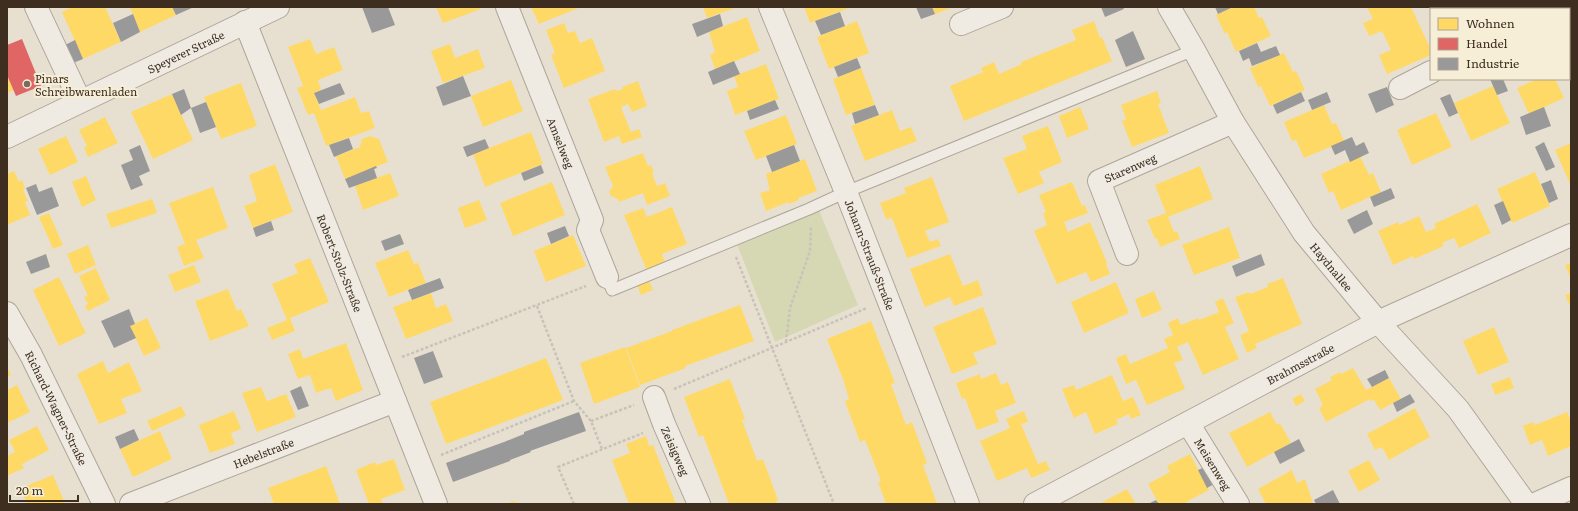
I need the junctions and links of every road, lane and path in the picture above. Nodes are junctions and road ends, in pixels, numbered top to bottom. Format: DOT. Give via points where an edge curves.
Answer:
graph roads {
  1 [pos="36,7"];
  2 [pos="278,7"];
  3 [pos="507,7"];
  4 [pos="770,7"];
  5 [pos="1002,7"];
  6 [pos="1169,7"];
  7 [pos="245,22"];
  8 [pos="961,24"];
  9 [pos="1194,50"];
  10 [pos="1430,73"];
  11 [pos="1400,88"];
  12 [pos="80,101"];
  13 [pos="1233,122"];
  14 [pos="7,137"];
  15 [pos="846,192"];
  16 [pos="809,209"];
  17 [pos="1571,235"];
  18 [pos="730,242"];
  19 [pos="1128,254"];
  20 [pos="607,277"];
  21 [pos="888,300"];
  22 [pos="537,306"];
  23 [pos="7,313"];
  24 [pos="1378,322"];
  25 [pos="786,342"];
  26 [pos="772,349"];
  27 [pos="381,365"];
  28 [pos="654,397"];
  29 [pos="396,401"];
  30 [pos="574,401"];
  31 [pos="591,421"];
  32 [pos="1188,423"];
  33 [pos="664,424"];
  34 [pos="602,449"];
  35 [pos="420,464"];
  36 [pos="1571,488"];
  37 [pos="104,504"];
  38 [pos="131,504"];
  39 [pos="436,504"];
  40 [pos="574,504"];
  41 [pos="699,504"];
  42 [pos="834,504"];
  43 [pos="968,504"];
  44 [pos="1035,504"];
  45 [pos="1238,504"];
  46 [pos="1526,504"];
  47 [pos="1535,504"];
  1 -- 12 [label="street"];
  2 -- 7 [label="street, Speyerer Straße"];
  3 -- 20 [label="street, Amselweg" via="592,220 588,230"];
  4 -- 15 [label="street, Johann-Strauß-Straße"];
  5 -- 8 [label="street"];
  6 -- 9 [label="street, Haydnallee"];
  7 -- 12 [label="street, Speyerer Straße"];
  7 -- 27 [label="street, Robert-Stolz-Straße"];
  9 -- 13 [label="street, Haydnallee"];
  9 -- 15 [label="lane"];
  10 -- 11 [label="street"];
  12 -- 14 [label="street, Speyerer Straße"];
  13 -- 19 [label="street, Starenweg" via="1099,181"];
  13 -- 24 [label="street, Haydnallee" via="1304,233"];
  15 -- 16 [label="lane"];
  15 -- 21 [label="street, Johann-Strauß-Straße"];
  16 -- 18 [label="lane"];
  16 -- 25 [label="path" via="810,251 790,308"];
  17 -- 24 [label="street, Brahmsstraße"];
  18 -- 20 [label="lane" via="612,290"];
  18 -- 26 [label="path"];
  20 -- 22 [label="path"];
  21 -- 25 [label="path"];
  21 -- 43 [label="street, Johann-Strauß-Straße"];
  22 -- 27 [label="path"];
  22 -- 30 [label="path"];
  23 -- 37 [label="street, Richard-Wagner-Straße"];
  24 -- 32 [label="street, Brahmsstraße"];
  24 -- 46 [label="street, Haydnallee" via="1458,409"];
  25 -- 26 [label="path"];
  26 -- 28 [label="path"];
  26 -- 42 [label="path"];
  27 -- 29 [label="street, Robert-Stolz-Straße"];
  28 -- 31 [label="path"];
  28 -- 33 [label="street, Zeisigweg"];
  29 -- 35 [label="street, Robert-Stolz-Straße"];
  29 -- 38 [label="street, Hebelstraße"];
  30 -- 31 [label="path"];
  30 -- 35 [label="path"];
  31 -- 34 [label="path"];
  32 -- 44 [label="street, Brahmsstraße"];
  32 -- 45 [label="street, Meisenweg"];
  33 -- 34 [label="path"];
  33 -- 41 [label="street, Zeisigweg"];
  34 -- 40 [label="path" via="558,467"];
  35 -- 39 [label="street, Robert-Stolz-Straße"];
  36 -- 47 [label="street"];
}
